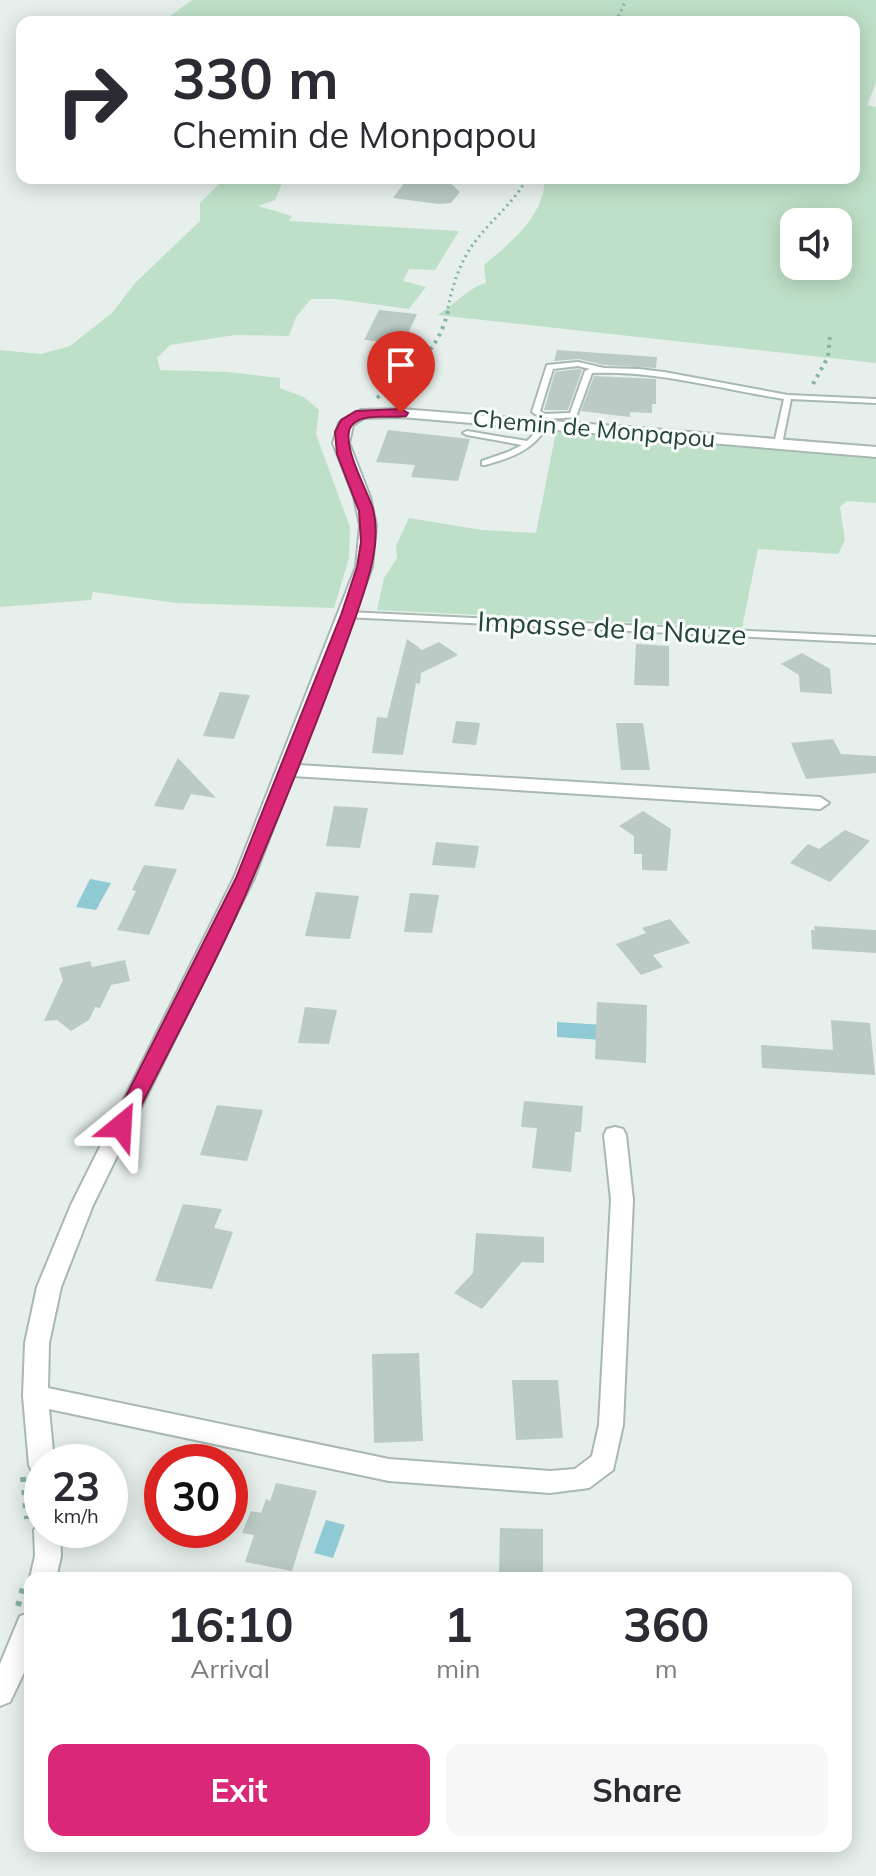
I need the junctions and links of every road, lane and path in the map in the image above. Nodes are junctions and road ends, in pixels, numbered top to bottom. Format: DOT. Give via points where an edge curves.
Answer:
graph roads {
  1 [pos="524,184"];
  2 [pos="830,334"];
  3 [pos="601,369"];
  4 [pos="788,397"];
  5 [pos="802,398"];
  6 [pos="876,401"];
  7 [pos="371,413"];
  8 [pos="544,425"];
  9 [pos="467,433"];
  10 [pos="529,444"];
  11 [pos="778,444"];
  12 [pos="876,452"];
  13 [pos="485,463"];
  14 [pos="348,615"];
  15 [pos="876,640"];
  16 [pos="288,770"];
  17 [pos="820,803"];
  18 [pos="615,1135"];
  19 [pos="35,1396"];
  20 [pos="33,1444"];
  21 [pos="45,1548"];
  22 [pos="36,1572"];
  23 [pos="23,1619"];
  24 [pos="0,1693"];
  1 -- 7 [label="path" via="472,245 452,288 444,330 429,353 375,400"];
  2 -- 5 [label="path" via="820,376"];
  3 -- 3 [label="lane" via="589,371 573,415 536,412 550,367 578,364"];
  3 -- 4 [label="lane"];
  4 -- 5 [label="lane"];
  4 -- 11 [label="lane"];
  5 -- 6 [label="lane"];
  7 -- 8 [label="street, Chemin de Monpapou"];
  7 -- 14 [label="street" via="352,417 342,432 368,525 364,567"];
  8 -- 10 [label="lane"];
  8 -- 11 [label="street, Chemin de Monpapou"];
  9 -- 10 [label="lane"];
  10 -- 13 [label="lane"];
  11 -- 12 [label="street, Chemin de Monpapou"];
  14 -- 15 [label="lane, Impasse de la Nauze"];
  14 -- 16 [label="street"];
  16 -- 17 [label="street"];
  16 -- 19 [label="street" via="214,943 82,1205 49,1287 37,1343"];
  18 -- 19 [label="street" via="622,1200 611,1425 604,1462 580,1480 389,1470"];
  19 -- 20 [label="street"];
  21 -- 22 [label="street" via="48,1556"];
  23 -- 24 [label="street"];
}
